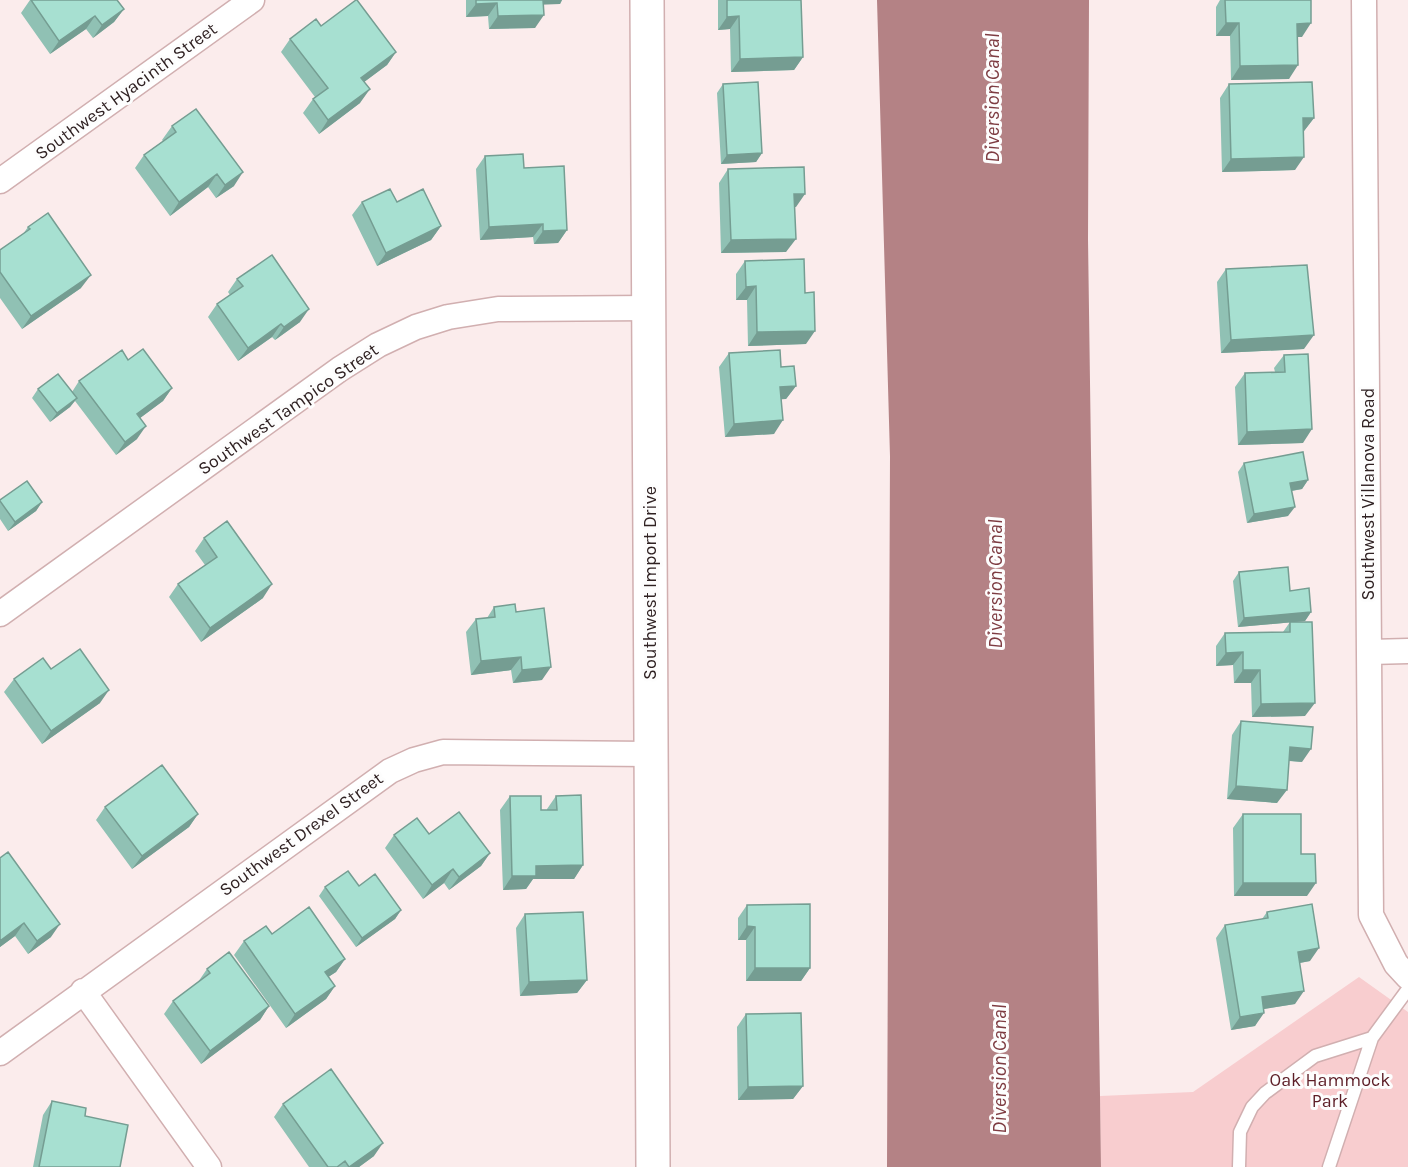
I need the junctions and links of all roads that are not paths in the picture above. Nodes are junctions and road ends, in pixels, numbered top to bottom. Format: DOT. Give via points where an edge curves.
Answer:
graph roads {
  1 [pos="252,0"];
  2 [pos="647,0"];
  3 [pos="1364,0"];
  4 [pos="0,181"];
  5 [pos="650,308"];
  6 [pos="0,614"];
  7 [pos="1408,651"];
  8 [pos="1370,652"];
  9 [pos="650,754"];
  10 [pos="1408,977"];
  11 [pos="1408,989"];
  12 [pos="83,992"];
  13 [pos="1372,1038"];
  14 [pos="0,1053"];
  15 [pos="209,1167"];
  16 [pos="653,1167"];
  17 [pos="1239,1167"];
  18 [pos="1329,1167"];
  1 -- 4 [label="street, Southwest Hyacinth Street"];
  2 -- 5 [label="street, Southwest Import Drive"];
  3 -- 8 [label="street, Southwest Villanova Road"];
  5 -- 6 [label="street, Southwest Tampico Street" via="498,309 416,327 340,369"];
  5 -- 9 [label="street, Southwest Import Drive"];
  7 -- 8 [label="street"];
  8 -- 10 [label="street, Southwest Villanova Road" via="1371,915 1396,964"];
  9 -- 12 [label="street, Southwest Drexel Street" via="443,752 414,760 365,788"];
  9 -- 16 [label="street, Southwest Import Drive"];
  11 -- 13 [label="lane"];
  12 -- 14 [label="street, Southwest Drexel Street"];
  12 -- 15 [label="street"];
  13 -- 17 [label="lane" via="1315,1056 1265,1093 1251,1107 1240,1132"];
  13 -- 18 [label="lane"];
}
